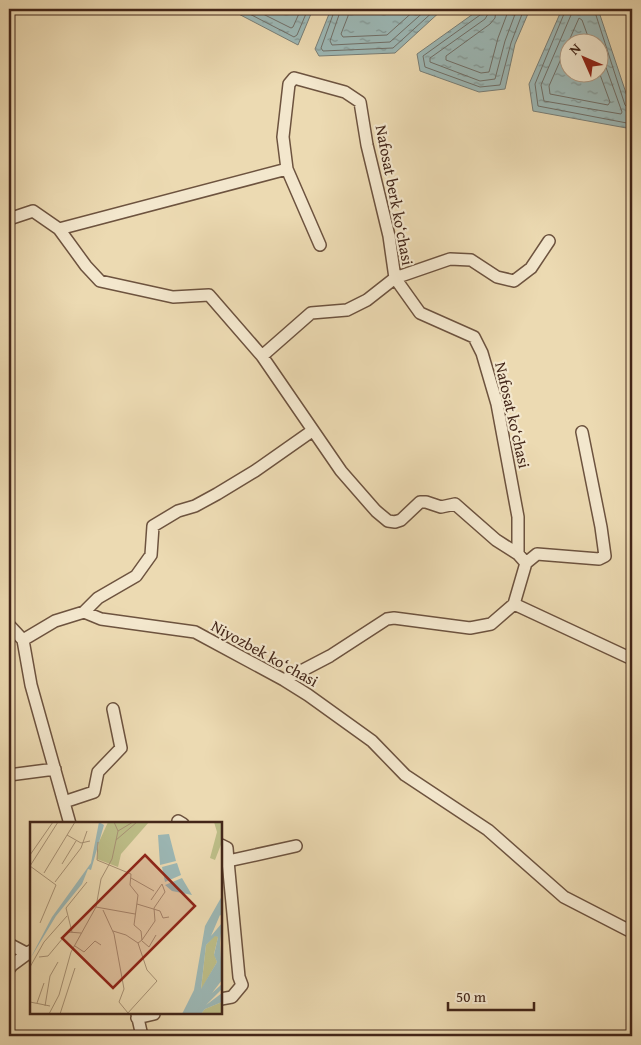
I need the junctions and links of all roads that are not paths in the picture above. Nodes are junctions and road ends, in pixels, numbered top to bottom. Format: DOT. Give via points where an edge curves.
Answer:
graph roads {
  1 [pos="287,169"];
  2 [pos="9,219"];
  3 [pos="59,229"];
  4 [pos="549,241"];
  5 [pos="320,244"];
  6 [pos="395,278"];
  7 [pos="262,356"];
  8 [pos="312,431"];
  9 [pos="582,432"];
  10 [pos="522,559"];
  11 [pos="514,604"];
  12 [pos="84,612"];
  13 [pos="9,625"];
  14 [pos="23,640"];
  15 [pos="632,659"];
  16 [pos="284,680"];
  17 [pos="113,708"];
  18 [pos="55,769"];
  19 [pos="9,775"];
  20 [pos="64,802"];
  21 [pos="69,822"];
  22 [pos="222,846"];
  23 [pos="296,846"];
  24 [pos="228,861"];
  25 [pos="632,932"];
  26 [pos="9,944"];
  27 [pos="29,952"];
  28 [pos="9,969"];
  29 [pos="222,999"];
  30 [pos="137,1016"];
  31 [pos="142,1036"];
  1 -- 3 [label="street"];
  1 -- 5 [label="street, Nafosat berk ko‘chasi"];
  1 -- 6 [label="street, Nafosat berk ko‘chasi" via="283,137 289,84 294,78 345,92 360,102"];
  2 -- 3 [label="street" via="33,211"];
  3 -- 7 [label="street" via="100,281 173,297 209,296"];
  4 -- 6 [label="street, Nafosat berk ko‘chasi" via="531,268 514,281 497,277 471,260 450,259"];
  6 -- 7 [label="street" via="367,300 347,310 311,313"];
  6 -- 10 [label="street, Nafosat ko‘chasi" via="420,313 474,337 482,353 497,404 518,517"];
  7 -- 8 [label="street"];
  8 -- 10 [label="street" via="341,472 388,521 401,520 420,502 441,507 455,504"];
  8 -- 12 [label="street" via="218,494 178,511 154,526 152,555 136,576 98,598"];
  9 -- 10 [label="street" via="605,556 599,559 537,554"];
  10 -- 11 [label="street, Nafosat ko‘chasi"];
  11 -- 15 [label="street"];
  11 -- 16 [label="street" via="491,624 470,628 387,619 330,656"];
  12 -- 14 [label="street" via="55,621"];
  12 -- 16 [label="street, Niyozbek ko‘chasi" via="101,619 195,632"];
  13 -- 14 [label="street"];
  14 -- 18 [label="street" via="31,685"];
  16 -- 25 [label="street, Niyozbek ko‘chasi" via="372,741 405,775 488,830 564,898"];
  17 -- 20 [label="street" via="121,748 98,772 94,792"];
  18 -- 19 [label="street"];
  18 -- 20 [label="street"];
  20 -- 21 [label="street"];
  22 -- 24 [label="street" via="227,848"];
  23 -- 24 [label="street"];
  24 -- 29 [label="street" via="242,985 232,997"];
  26 -- 27 [label="street"];
  27 -- 28 [label="street"];
  30 -- 31 [label="street"];
}
